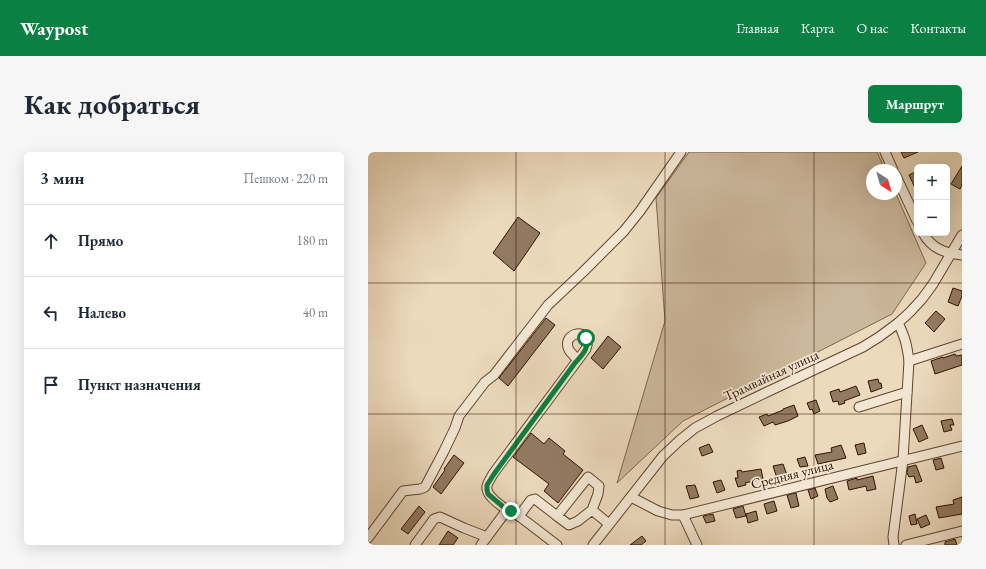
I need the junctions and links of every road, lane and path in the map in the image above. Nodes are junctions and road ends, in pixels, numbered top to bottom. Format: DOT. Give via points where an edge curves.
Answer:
graph roads {
  1 [pos="681,152"];
  2 [pos="885,152"];
  3 [pos="890,164"];
  4 [pos="902,189"];
  5 [pos="914,215"];
  6 [pos="962,235"];
  7 [pos="924,236"];
  8 [pos="952,254"];
  9 [pos="962,255"];
  10 [pos="898,323"];
  11 [pos="962,344"];
  12 [pos="578,360"];
  13 [pos="909,361"];
  14 [pos="907,392"];
  15 [pos="859,407"];
  16 [pos="962,446"];
  17 [pos="903,460"];
  18 [pos="630,497"];
  19 [pos="507,510"];
  20 [pos="592,510"];
  21 [pos="683,515"];
  22 [pos="519,516"];
  23 [pos="557,516"];
  24 [pos="609,524"];
  25 [pos="962,531"];
  26 [pos="487,537"];
  27 [pos="368,538"];
  28 [pos="415,545"];
  29 [pos="481,545"];
  30 [pos="557,545"];
  31 [pos="594,545"];
  32 [pos="697,545"];
  33 [pos="894,545"];
  34 [pos="906,545"];
  1 -- 27 [label="street" via="624,231 548,305 494,375 480,388 459,416 425,486 403,492"];
  2 -- 3 [label="street"];
  4 -- 5 [label="street"];
  6 -- 8 [label="street, Трамвайная улица"];
  7 -- 8 [label="street" via="940,250"];
  8 -- 9 [label="street"];
  8 -- 10 [label="street, Трамвайная улица" via="922,299"];
  10 -- 13 [label="street" via="907,346"];
  10 -- 18 [label="street, Трамвайная улица" via="864,347 695,428 663,456"];
  11 -- 13 [label="street"];
  12 -- 19 [label="street" via="487,485 488,494"];
  13 -- 14 [label="street"];
  14 -- 15 [label="street"];
  14 -- 17 [label="street"];
  16 -- 17 [label="street, Средняя улица"];
  17 -- 21 [label="street, Средняя улица"];
  17 -- 33 [label="street"];
  18 -- 21 [label="street, Средняя улица" via="672,516"];
  18 -- 24 [label="street, Трамвайная улица"];
  19 -- 22 [label="street"];
  19 -- 26 [label="street"];
  20 -- 23 [label="street" via="569,525"];
  20 -- 23 [label="street" via="599,486 588,476"];
  20 -- 24 [label="street"];
  21 -- 32 [label="street"];
  22 -- 23 [label="street" via="531,500 535,499"];
  22 -- 30 [label="street"];
  24 -- 31 [label="street, Трамвайная улица"];
  25 -- 34 [label="street"];
  26 -- 28 [label="street" via="440,517 434,519"];
  26 -- 29 [label="street"];
}
